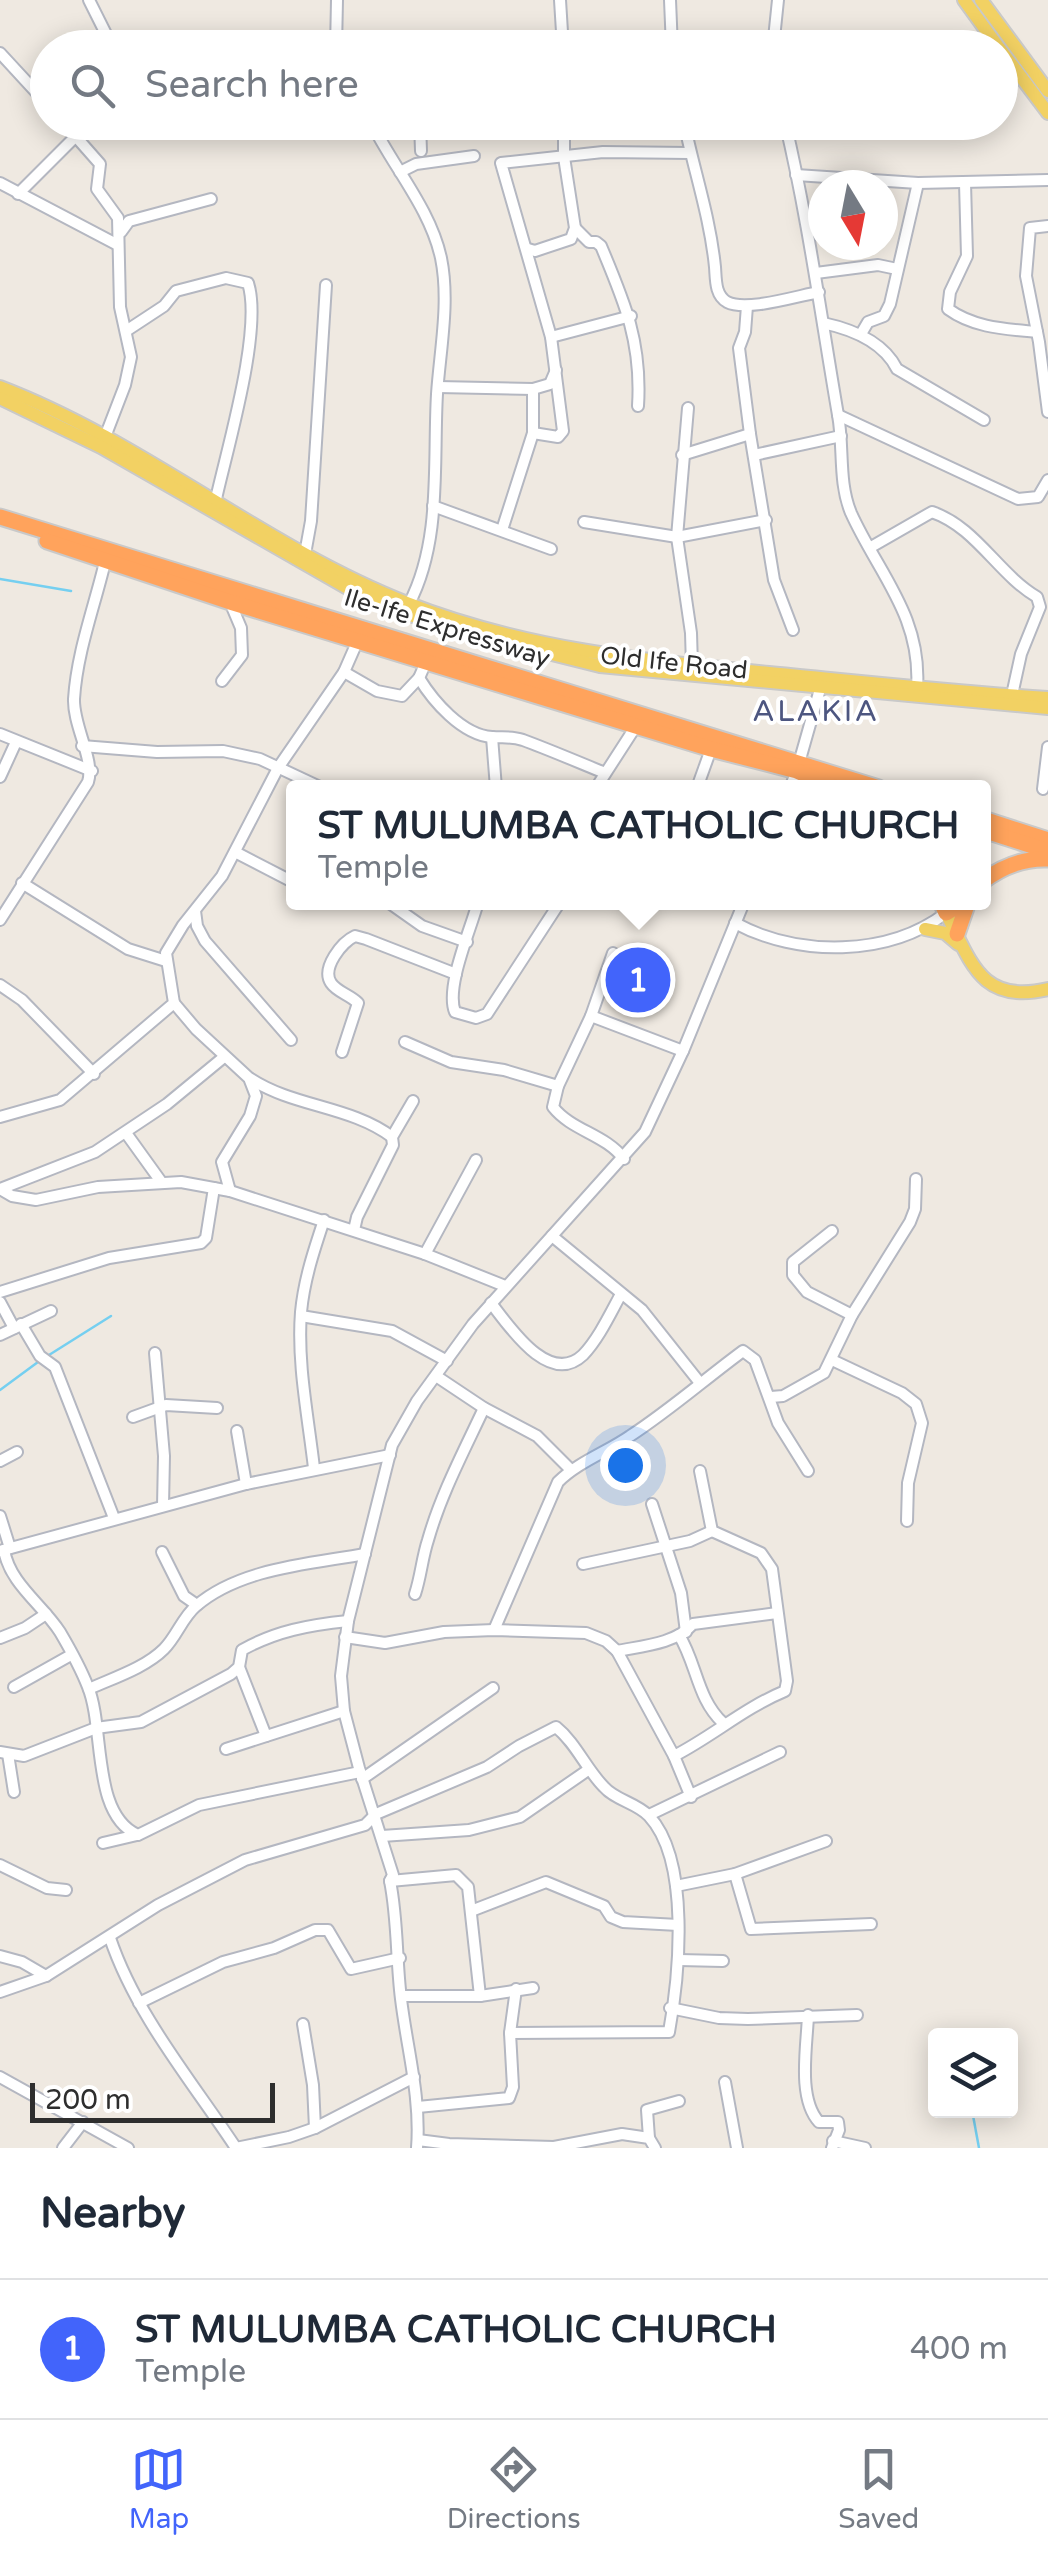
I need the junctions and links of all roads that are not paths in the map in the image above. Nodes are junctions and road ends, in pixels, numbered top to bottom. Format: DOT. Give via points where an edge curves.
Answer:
graph roads {
  1 [pos="88,0"];
  2 [pos="337,0"];
  3 [pos="560,0"];
  4 [pos="670,0"];
  5 [pos="778,0"];
  6 [pos="964,0"];
  7 [pos="982,0"];
  8 [pos="104,30"];
  9 [pos="336,30"];
  10 [pos="561,30"];
  11 [pos="671,30"];
  12 [pos="775,30"];
  13 [pos="986,30"];
  14 [pos="1004,30"];
  15 [pos="1018,49"];
  16 [pos="0,53"];
  17 [pos="1018,73"];
  18 [pos="30,86"];
  19 [pos="1048,90"];
  20 [pos="1048,114"];
  21 [pos="72,140"];
  22 [pos="79,140"];
  23 [pos="381,140"];
  24 [pos="421,140"];
  25 [pos="564,140"];
  26 [pos="687,140"];
  27 [pos="789,140"];
  28 [pos="421,150"];
  29 [pos="690,153"];
  30 [pos="474,156"];
  31 [pos="564,157"];
  32 [pos="400,172"];
  33 [pos="796,175"];
  34 [pos="1048,180"];
  35 [pos="0,183"];
  36 [pos="918,183"];
  37 [pos="965,183"];
  38 [pos="18,194"];
  39 [pos="211,198"];
  40 [pos="1048,226"];
  41 [pos="575,228"];
  42 [pos="120,232"];
  43 [pos="118,245"];
  44 [pos="528,249"];
  45 [pos="898,269"];
  46 [pos="816,273"];
  47 [pos="326,285"];
  48 [pos="819,292"];
  49 [pos="747,306"];
  50 [pos="630,316"];
  51 [pos="823,323"];
  52 [pos="126,331"];
  53 [pos="1037,332"];
  54 [pos="861,334"];
  55 [pos="551,337"];
  56 [pos="557,369"];
  57 [pos="0,387"];
  58 [pos="438,387"];
  59 [pos="533,389"];
  60 [pos="0,398"];
  61 [pos="638,406"];
  62 [pos="688,408"];
  63 [pos="1048,412"];
  64 [pos="838,415"];
  65 [pos="984,420"];
  66 [pos="533,433"];
  67 [pos="750,434"];
  68 [pos="842,436"];
  69 [pos="105,437"];
  70 [pos="682,455"];
  71 [pos="754,455"];
  72 [pos="163,475"];
  73 [pos="1048,480"];
  74 [pos="216,499"];
  75 [pos="433,506"];
  76 [pos="0,517"];
  77 [pos="766,520"];
  78 [pos="584,522"];
  79 [pos="0,527"];
  80 [pos="502,530"];
  81 [pos="677,538"];
  82 [pos="871,547"];
  83 [pos="552,548"];
  84 [pos="305,554"];
  85 [pos="105,562"];
  86 [pos="230,602"];
  87 [pos="410,604"];
  88 [pos="794,630"];
  89 [pos="358,640"];
  90 [pos="426,662"];
  91 [pos="692,666"];
  92 [pos="344,672"];
  93 [pos="419,678"];
  94 [pos="222,681"];
  95 [pos="793,681"];
  96 [pos="918,688"];
  97 [pos="820,689"];
  98 [pos="1012,695"];
  99 [pos="1048,698"];
  100 [pos="1048,708"];
  101 [pos="636,726"];
  102 [pos="0,734"];
  103 [pos="492,737"];
  104 [pos="16,742"];
  105 [pos="82,746"];
  106 [pos="1048,747"];
  107 [pos="711,749"];
  108 [pos="798,767"];
  109 [pos="278,768"];
  110 [pos="92,772"];
  111 [pos="605,773"];
  112 [pos="0,777"];
  113 [pos="304,780"];
  114 [pos="495,780"];
  115 [pos="601,780"];
  116 [pos="700,780"];
  117 [pos="793,780"];
  118 [pos="822,780"];
  119 [pos="848,780"];
  120 [pos="1043,789"];
  121 [pos="991,825"];
  122 [pos="991,826"];
  123 [pos="1048,836"];
  124 [pos="1048,851"];
  125 [pos="235,852"];
  126 [pos="1048,859"];
  127 [pos="991,876"];
  128 [pos="286,878"];
  129 [pos="22,884"];
  130 [pos="399,910"];
  131 [pos="476,910"];
  132 [pos="555,910"];
  133 [pos="741,910"];
  134 [pos="942,910"];
  135 [pos="945,910"];
  136 [pos="965,910"];
  137 [pos="195,912"];
  138 [pos="0,920"];
  139 [pos="735,923"];
  140 [pos="925,929"];
  141 [pos="756,934"];
  142 [pos="467,942"];
  143 [pos="960,942"];
  144 [pos="727,943"];
  145 [pos="614,953"];
  146 [pos="166,961"];
  147 [pos="456,974"];
  148 [pos="0,984"];
  149 [pos="1048,989"];
  150 [pos="174,1002"];
  151 [pos="590,1016"];
  152 [pos="292,1040"];
  153 [pos="406,1042"];
  154 [pos="683,1051"];
  155 [pos="342,1052"];
  156 [pos="224,1056"];
  157 [pos="94,1074"];
  158 [pos="249,1078"];
  159 [pos="558,1086"];
  160 [pos="271,1092"];
  161 [pos="256,1096"];
  162 [pos="413,1101"];
  163 [pos="0,1117"];
  164 [pos="126,1134"];
  165 [pos="392,1137"];
  166 [pos="476,1160"];
  167 [pos="624,1160"];
  168 [pos="916,1179"];
  169 [pos="162,1183"];
  170 [pos="214,1188"];
  171 [pos="0,1189"];
  172 [pos="230,1191"];
  173 [pos="324,1220"];
  174 [pos="354,1230"];
  175 [pos="832,1230"];
  176 [pos="552,1236"];
  177 [pos="426,1254"];
  178 [pos="505,1286"];
  179 [pos="0,1292"];
  180 [pos="622,1294"];
  181 [pos="0,1302"];
  182 [pos="491,1303"];
  183 [pos="51,1312"];
  184 [pos="852,1315"];
  185 [pos="301,1316"];
  186 [pos="17,1326"];
  187 [pos="0,1335"];
  188 [pos="155,1353"];
  189 [pos="446,1360"];
  190 [pos="832,1360"];
  191 [pos="436,1376"];
  192 [pos="700,1383"];
  193 [pos="770,1397"];
  194 [pos="217,1408"];
  195 [pos="484,1408"];
  196 [pos="162,1409"];
  197 [pos="133,1417"];
  198 [pos="237,1431"];
  199 [pos="17,1452"];
  200 [pos="390,1455"];
  201 [pos="0,1461"];
  202 [pos="314,1468"];
  203 [pos="571,1470"];
  204 [pos="700,1471"];
  205 [pos="808,1472"];
  206 [pos="246,1484"];
  207 [pos="652,1504"];
  208 [pos="162,1506"];
  209 [pos="0,1516"];
  210 [pos="114,1518"];
  211 [pos="907,1521"];
  212 [pos="712,1531"];
  213 [pos="668,1546"];
  214 [pos="5,1550"];
  215 [pos="162,1552"];
  216 [pos="365,1554"];
  217 [pos="582,1564"];
  218 [pos="414,1594"];
  219 [pos="197,1605"];
  220 [pos="777,1613"];
  221 [pos="46,1614"];
  222 [pos="348,1621"];
  223 [pos="494,1630"];
  224 [pos="683,1633"];
  225 [pos="345,1637"];
  226 [pos="0,1638"];
  227 [pos="617,1651"];
  228 [pos="71,1654"];
  229 [pos="239,1667"];
  230 [pos="14,1686"];
  231 [pos="493,1688"];
  232 [pos="90,1689"];
  233 [pos="344,1711"];
  234 [pos="723,1723"];
  235 [pos="96,1728"];
  236 [pos="266,1736"];
  237 [pos="226,1748"];
  238 [pos="780,1752"];
  239 [pos="4,1753"];
  240 [pos="674,1756"];
  241 [pos="588,1770"];
  242 [pos="361,1775"];
  243 [pos="14,1792"];
  244 [pos="691,1797"];
  245 [pos="376,1814"];
  246 [pos="648,1815"];
  247 [pos="138,1835"];
  248 [pos="382,1836"];
  249 [pos="826,1841"];
  250 [pos="104,1843"];
  251 [pos="0,1865"];
  252 [pos="734,1874"];
  253 [pos="390,1881"];
  254 [pos="676,1886"];
  255 [pos="66,1890"];
  256 [pos="471,1911"];
  257 [pos="871,1924"];
  258 [pos="678,1925"];
  259 [pos="110,1938"];
  260 [pos="0,1956"];
  261 [pos="400,1958"];
  262 [pos="679,1960"];
  263 [pos="723,1961"];
  264 [pos="46,1976"];
  265 [pos="534,1988"];
  266 [pos="516,1990"];
  267 [pos="0,1992"];
  268 [pos="401,1996"];
  269 [pos="480,1996"];
  270 [pos="138,2003"];
  271 [pos="670,2008"];
  272 [pos="808,2015"];
  273 [pos="857,2016"];
  274 [pos="303,2024"];
  275 [pos="510,2033"];
  276 [pos="0,2077"];
  277 [pos="414,2077"];
  278 [pos="725,2082"];
  279 [pos="679,2102"];
  280 [pos="418,2107"];
  281 [pos="84,2122"];
  282 [pos="315,2128"];
  283 [pos="652,2143"];
  284 [pos="417,2144"];
  285 [pos="832,2144"];
  286 [pos="124,2147"];
  287 [pos="63,2148"];
  288 [pos="736,2148"];
  289 [pos="864,2148"];
  1 -- 8 [label="street"];
  2 -- 9 [label="street"];
  3 -- 10 [label="street"];
  4 -- 11 [label="street"];
  5 -- 12 [label="street"];
  6 -- 13 [label="main road"];
  7 -- 14 [label="main road"];
  15 -- 19 [label="main road"];
  16 -- 18 [label="street"];
  17 -- 20 [label="main road"];
  21 -- 38 [label="street"];
  22 -- 42 [label="street" via="100,164 96,184"];
  23 -- 32 [label="street"];
  24 -- 28 [label="street"];
  25 -- 31 [label="street"];
  26 -- 29 [label="street"];
  27 -- 33 [label="street"];
  29 -- 31 [label="street"];
  29 -- 49 [label="street" via="716,287 722,299"];
  30 -- 32 [label="street"];
  31 -- 41 [label="street"];
  31 -- 44 [label="street" via="500,164"];
  32 -- 58 [label="street" via="442,260"];
  33 -- 36 [label="street"];
  33 -- 46 [label="street"];
  34 -- 37 [label="street"];
  35 -- 38 [label="street"];
  36 -- 37 [label="street"];
  36 -- 45 [label="street"];
  37 -- 53 [label="street" via="967,256 948,309 991,328"];
  38 -- 43 [label="street"];
  39 -- 42 [label="street" via="128,221"];
  40 -- 53 [label="street" via="1030,228 1028,236 1026,276"];
  41 -- 44 [label="street" via="571,239"];
  41 -- 50 [label="street" via="601,246"];
  42 -- 43 [label="street"];
  43 -- 52 [label="street"];
  44 -- 55 [label="street"];
  45 -- 46 [label="street"];
  45 -- 54 [label="street" via="884,316 868,322"];
  46 -- 48 [label="street"];
  47 -- 84 [label="street"];
  48 -- 49 [label="street"];
  48 -- 51 [label="street"];
  49 -- 67 [label="street" via="740,348"];
  50 -- 55 [label="street"];
  50 -- 61 [label="street"];
  51 -- 54 [label="street"];
  51 -- 64 [label="street"];
  52 -- 69 [label="street" via="131,357"];
  52 -- 74 [label="street" via="176,291 226,278 248,284 247,355"];
  53 -- 63 [label="street"];
  54 -- 65 [label="street" via="897,368"];
  55 -- 56 [label="street"];
  56 -- 59 [label="street" via="550,384"];
  56 -- 66 [label="street" via="563,431 558,437"];
  57 -- 69 [label="main road, Old Ife Road"];
  58 -- 59 [label="street"];
  58 -- 75 [label="street"];
  59 -- 66 [label="street"];
  60 -- 72 [label="main road, Old Ife Road"];
  62 -- 70 [label="street"];
  64 -- 68 [label="street"];
  64 -- 73 [label="street" via="1018,498 1038,497"];
  66 -- 80 [label="street"];
  67 -- 70 [label="street"];
  67 -- 71 [label="street"];
  68 -- 71 [label="street"];
  68 -- 82 [label="street" via="845,492"];
  69 -- 72 [label="main road, Old Ife Road"];
  70 -- 81 [label="street"];
  71 -- 77 [label="street"];
  72 -- 74 [label="main road, Old Ife Road"];
  72 -- 95 [label="main road, Old Ife Road" via="301,564 407,614 600,666"];
  74 -- 84 [label="main road, Old Ife Road"];
  75 -- 80 [label="street"];
  75 -- 87 [label="street" via="425,566"];
  76 -- 108 [label="highway, Ile-Ife Expressway"];
  77 -- 81 [label="street"];
  77 -- 88 [label="street" via="774,580"];
  78 -- 81 [label="street"];
  79 -- 85 [label="highway, Ile-Ife Expressway"];
  80 -- 83 [label="street"];
  81 -- 91 [label="street"];
  82 -- 96 [label="street" via="910,632"];
  82 -- 98 [label="street" via="932,512 948,517 1037,596 1040,607"];
  84 -- 87 [label="main road, Old Ife Road"];
  85 -- 86 [label="highway, Ile-Ife Expressway"];
  85 -- 105 [label="street" via="79,651 74,704"];
  86 -- 89 [label="highway, Ile-Ife Expressway"];
  86 -- 94 [label="street" via="242,654"];
  87 -- 91 [label="main road, Old Ife Road" via="554,646"];
  89 -- 90 [label="highway, Ile-Ife Expressway"];
  89 -- 92 [label="street"];
  90 -- 93 [label="street"];
  90 -- 101 [label="highway, Ile-Ife Expressway"];
  91 -- 95 [label="main road, Old Ife Road"];
  92 -- 93 [label="street" via="402,696"];
  92 -- 109 [label="street"];
  93 -- 103 [label="street" via="448,715"];
  95 -- 96 [label="main road, Old Ife Road"];
  95 -- 97 [label="main road, Old Ife Road"];
  96 -- 98 [label="main road, Old Ife Road"];
  97 -- 100 [label="main road, Old Ife Road"];
  97 -- 108 [label="street"];
  98 -- 99 [label="main road, Old Ife Road"];
  101 -- 107 [label="highway, Ile-Ife Expressway"];
  101 -- 111 [label="street"];
  102 -- 104 [label="street"];
  103 -- 111 [label="street" via="508,735"];
  103 -- 114 [label="street"];
  104 -- 110 [label="street"];
  104 -- 112 [label="street"];
  105 -- 109 [label="street" via="223,751"];
  105 -- 110 [label="street"];
  106 -- 120 [label="street"];
  107 -- 108 [label="highway, Ile-Ife Expressway"];
  107 -- 116 [label="street"];
  108 -- 117 [label="street"];
  108 -- 118 [label="highway, Ile-Ife Expressway"];
  108 -- 119 [label="highway, Ile-Ife Expressway"];
  109 -- 113 [label="street"];
  109 -- 125 [label="street"];
  110 -- 129 [label="street"];
  111 -- 115 [label="street"];
  121 -- 123 [label="highway"];
  122 -- 124 [label="highway"];
  125 -- 128 [label="street"];
  125 -- 137 [label="street"];
  126 -- 127 [label="highway" via="1011,864"];
  129 -- 138 [label="street"];
  129 -- 146 [label="street" via="128,949"];
  130 -- 142 [label="street"];
  131 -- 142 [label="street"];
  132 -- 147 [label="street" via="487,1014 455,1012"];
  133 -- 139 [label="street"];
  134 -- 140 [label="street"];
  135 -- 143 [label="main road"];
  136 -- 143 [label="highway"];
  137 -- 146 [label="street"];
  137 -- 152 [label="street" via="205,941"];
  139 -- 141 [label="street"];
  139 -- 144 [label="street"];
  140 -- 141 [label="street" via="822,948"];
  140 -- 143 [label="main road"];
  141 -- 144 [label="street"];
  142 -- 147 [label="street"];
  143 -- 149 [label="main road" via="985,981 1025,994"];
  144 -- 154 [label="street"];
  145 -- 151 [label="street"];
  146 -- 150 [label="street"];
  147 -- 155 [label="street" via="366,939 346,940 328,971 334,988 358,1003"];
  148 -- 157 [label="street"];
  150 -- 156 [label="street"];
  150 -- 157 [label="street"];
  151 -- 154 [label="street"];
  151 -- 159 [label="street"];
  153 -- 159 [label="street" via="451,1062"];
  154 -- 167 [label="street" via="656,1113"];
  156 -- 158 [label="street"];
  156 -- 164 [label="street"];
  157 -- 163 [label="street" via="60,1100"];
  158 -- 160 [label="street"];
  158 -- 161 [label="street"];
  159 -- 167 [label="street" via="553,1107 561,1118 602,1137"];
  160 -- 161 [label="street"];
  160 -- 165 [label="street" via="334,1110"];
  161 -- 172 [label="street" via="222,1162"];
  162 -- 165 [label="street"];
  164 -- 169 [label="street"];
  164 -- 171 [label="street"];
  165 -- 174 [label="street"];
  166 -- 177 [label="street"];
  167 -- 176 [label="street"];
  168 -- 184 [label="street" via="910,1222"];
  169 -- 170 [label="street"];
  169 -- 171 [label="street" via="36,1200"];
  170 -- 172 [label="street"];
  170 -- 179 [label="street" via="201,1243 110,1258"];
  172 -- 173 [label="street"];
  173 -- 174 [label="street"];
  173 -- 185 [label="street"];
  174 -- 177 [label="street"];
  175 -- 184 [label="street" via="793,1262 793,1274 807,1292"];
  176 -- 178 [label="street"];
  176 -- 180 [label="street"];
  177 -- 178 [label="street"];
  178 -- 182 [label="street"];
  180 -- 182 [label="street" via="580,1358 565,1363 550,1362 521,1340"];
  180 -- 192 [label="street"];
  181 -- 186 [label="street"];
  182 -- 189 [label="street"];
  183 -- 186 [label="street"];
  184 -- 190 [label="street"];
  185 -- 189 [label="street" via="392,1331"];
  185 -- 202 [label="street"];
  186 -- 187 [label="street"];
  186 -- 210 [label="street" via="55,1367"];
  188 -- 196 [label="street"];
  189 -- 191 [label="street"];
  190 -- 193 [label="street" via="824,1373"];
  190 -- 211 [label="street" via="916,1404 922,1422"];
  191 -- 195 [label="street"];
  191 -- 200 [label="street" via="396,1434"];
  192 -- 193 [label="street" via="743,1350 755,1360"];
  192 -- 203 [label="street" via="620,1444"];
  193 -- 205 [label="street"];
  194 -- 196 [label="street"];
  195 -- 203 [label="street" via="537,1436"];
  195 -- 218 [label="street" via="448,1484"];
  196 -- 197 [label="street"];
  196 -- 208 [label="street"];
  198 -- 206 [label="street"];
  199 -- 201 [label="street"];
  200 -- 202 [label="street"];
  200 -- 216 [label="street"];
  202 -- 206 [label="street"];
  203 -- 223 [label="street" via="558,1482"];
  204 -- 212 [label="street"];
  206 -- 208 [label="street"];
  207 -- 213 [label="street"];
  208 -- 210 [label="street"];
  209 -- 214 [label="street"];
  210 -- 214 [label="street"];
  212 -- 213 [label="street"];
  212 -- 220 [label="street" via="761,1553 772,1569"];
  213 -- 217 [label="street"];
  213 -- 224 [label="street"];
  214 -- 221 [label="street" via="6,1562"];
  215 -- 219 [label="street" via="184,1596"];
  216 -- 219 [label="street" via="259,1575"];
  216 -- 222 [label="street"];
  219 -- 232 [label="street" via="165,1648"];
  220 -- 224 [label="street" via="693,1624"];
  220 -- 234 [label="street" via="785,1691"];
  221 -- 226 [label="street"];
  221 -- 228 [label="street"];
  222 -- 225 [label="street"];
  222 -- 229 [label="street" via="292,1628 258,1642 242,1650"];
  223 -- 225 [label="street" via="385,1643"];
  223 -- 227 [label="street" via="586,1634"];
  224 -- 227 [label="street"];
  224 -- 234 [label="street" via="710,1710"];
  225 -- 233 [label="street"];
  227 -- 240 [label="street"];
  228 -- 230 [label="street"];
  228 -- 232 [label="street"];
  229 -- 235 [label="street" via="141,1722"];
  229 -- 236 [label="street"];
  231 -- 242 [label="street"];
  232 -- 235 [label="street"];
  233 -- 236 [label="street"];
  233 -- 242 [label="street"];
  234 -- 240 [label="street"];
  235 -- 239 [label="street" via="24,1756"];
  235 -- 247 [label="street" via="106,1794 127,1830"];
  236 -- 237 [label="street"];
  238 -- 244 [label="street"];
  239 -- 243 [label="street"];
  240 -- 244 [label="street"];
  241 -- 245 [label="street" via="556,1727 487,1767"];
  241 -- 246 [label="street" via="608,1793"];
  241 -- 248 [label="street" via="520,1818 469,1830"];
  242 -- 245 [label="street"];
  242 -- 247 [label="street" via="199,1805"];
  244 -- 246 [label="street"];
  245 -- 248 [label="street"];
  245 -- 259 [label="street" via="366,1825 245,1860"];
  246 -- 254 [label="street"];
  247 -- 250 [label="street"];
  248 -- 253 [label="street"];
  249 -- 252 [label="street"];
  251 -- 255 [label="street" via="46,1888"];
  252 -- 254 [label="street"];
  252 -- 257 [label="street" via="751,1928"];
  253 -- 256 [label="street" via="456,1875 468,1887"];
  253 -- 261 [label="street"];
  254 -- 258 [label="street"];
  256 -- 258 [label="street" via="546,1882 604,1906 623,1922"];
  256 -- 269 [label="street"];
  258 -- 262 [label="street"];
  259 -- 264 [label="street"];
  259 -- 270 [label="street"];
  260 -- 264 [label="street"];
  261 -- 268 [label="street"];
  261 -- 270 [label="street" via="351,1969 328,1930 315,1930 223,1962"];
  262 -- 263 [label="street"];
  262 -- 271 [label="street"];
  264 -- 267 [label="street"];
  265 -- 266 [label="street"];
  266 -- 269 [label="street"];
  266 -- 275 [label="street"];
  268 -- 269 [label="street"];
  268 -- 277 [label="street"];
  270 -- 282 [label="street" via="236,2148"];
  271 -- 272 [label="street" via="719,2018"];
  271 -- 275 [label="street" via="668,2032"];
  272 -- 273 [label="street"];
  272 -- 285 [label="street" via="809,2104 819,2122 838,2122"];
  274 -- 282 [label="street"];
  275 -- 280 [label="street" via="508,2098"];
  276 -- 281 [label="street"];
  277 -- 280 [label="street"];
  277 -- 282 [label="street"];
  278 -- 288 [label="street"];
  279 -- 283 [label="street" via="647,2110"];
  280 -- 284 [label="street"];
  281 -- 286 [label="street"];
  281 -- 287 [label="street"];
  283 -- 284 [label="street" via="622,2134 554,2147"];
  285 -- 289 [label="street"];
}
